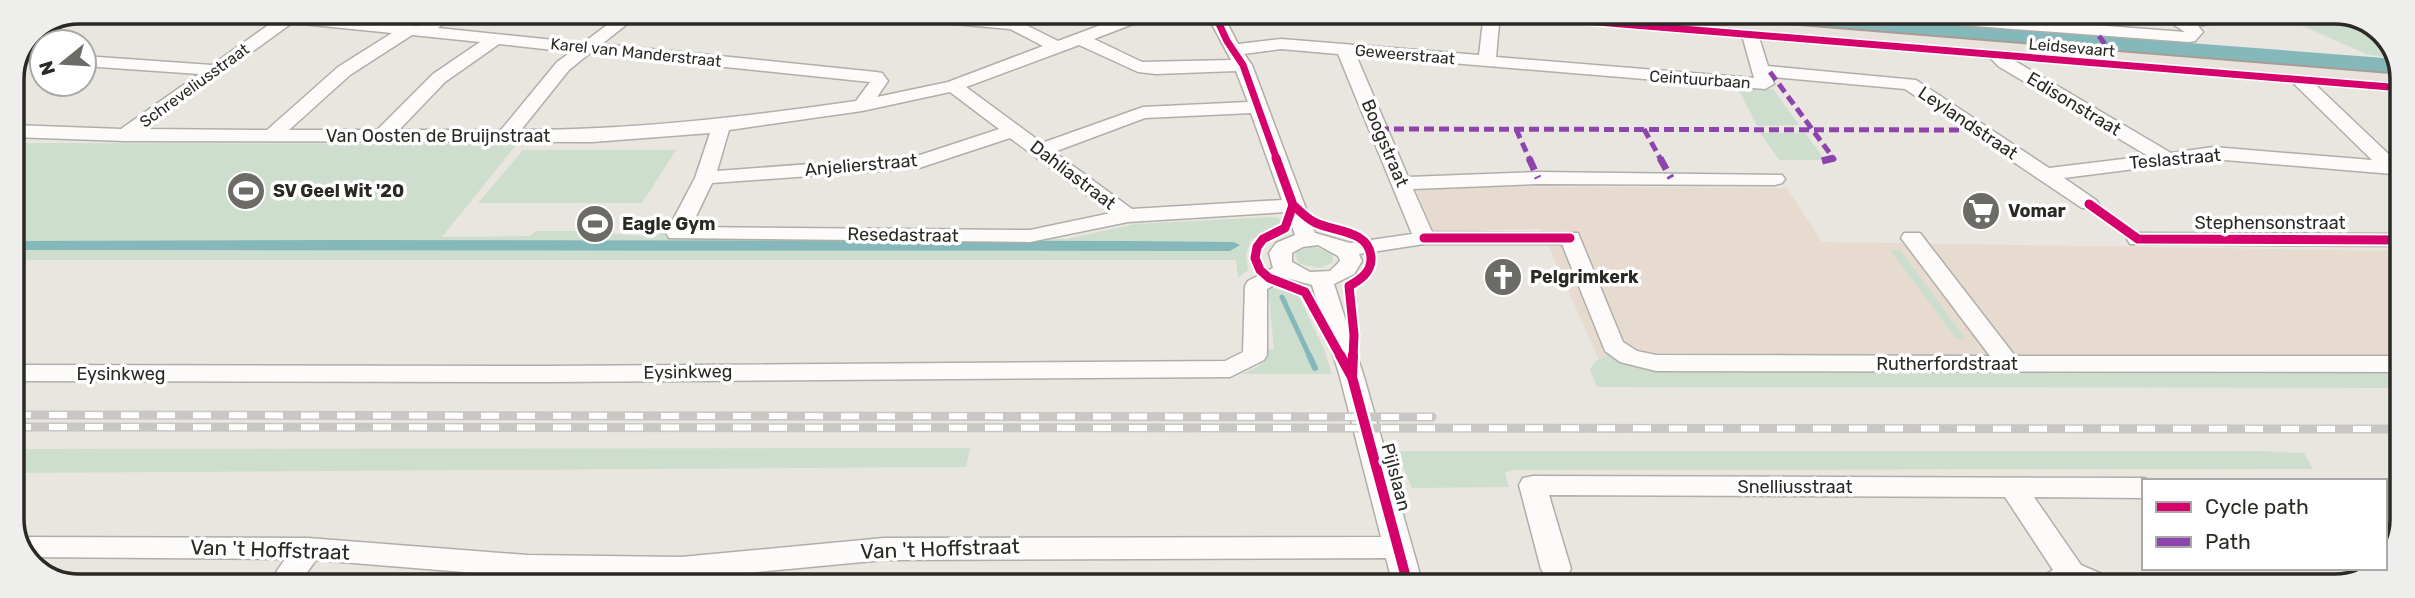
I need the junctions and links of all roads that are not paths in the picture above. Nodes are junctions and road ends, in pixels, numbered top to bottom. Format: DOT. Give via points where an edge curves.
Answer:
graph roads {
  1 [pos="281,24"];
  2 [pos="362,24"];
  3 [pos="428,24"];
  4 [pos="619,24"];
  5 [pos="1014,24"];
  6 [pos="1120,24"];
  7 [pos="1220,24"];
  8 [pos="1491,24"];
  9 [pos="1699,24"];
  10 [pos="2019,24"];
  11 [pos="2090,24"];
  12 [pos="2186,24"];
  13 [pos="1748,28"];
  14 [pos="2095,30"];
  15 [pos="415,31"];
  16 [pos="497,38"];
  17 [pos="1081,39"];
  18 [pos="589,47"];
  19 [pos="1057,47"];
  20 [pos="1989,48"];
  21 [pos="1345,49"];
  22 [pos="1239,57"];
  23 [pos="98,62"];
  24 [pos="1487,62"];
  25 [pos="1576,69"];
  26 [pos="213,70"];
  27 [pos="1761,71"];
  28 [pos="2293,74"];
  29 [pos="2390,81"];
  30 [pos="953,86"];
  31 [pos="862,106"];
  32 [pos="1259,107"];
  33 [pos="721,126"];
  34 [pos="1014,130"];
  35 [pos="24,131"];
  36 [pos="125,135"];
  37 [pos="272,135"];
  38 [pos="506,135"];
  39 [pos="382,136"];
  40 [pos="1041,150"];
  41 [pos="2166,158"];
  42 [pos="2390,161"];
  43 [pos="2390,163"];
  44 [pos="2045,175"];
  45 [pos="705,178"];
  46 [pos="1775,179"];
  47 [pos="1402,183"];
  48 [pos="2089,204"];
  49 [pos="1293,205"];
  50 [pos="1128,216"];
  51 [pos="1424,238"];
  52 [pos="1912,238"];
  53 [pos="1307,239"];
  54 [pos="2138,239"];
  55 [pos="2390,240"];
  56 [pos="1346,250"];
  57 [pos="1286,270"];
  58 [pos="1321,279"];
  59 [pos="2009,364"];
  60 [pos="2390,364"];
  61 [pos="25,373"];
  62 [pos="2013,488"];
  63 [pos="2142,488"];
  64 [pos="32,546"];
  65 [pos="1399,548"];
  66 [pos="308,549"];
  67 [pos="1556,569"];
  68 [pos="289,574"];
  69 [pos="514,574"];
  70 [pos="545,574"];
  71 [pos="1405,574"];
  72 [pos="2058,574"];
  1 -- 26 [label="street, Schreveliusstraat"];
  2 -- 15 [label="street, Karel van Manderstraat"];
  3 -- 15 [label="street"];
  4 -- 18 [label="street"];
  5 -- 19 [label="street"];
  6 -- 17 [label="street, Van Oosten de Bruijnstraat"];
  7 -- 22 [label="street"];
  8 -- 24 [label="street"];
  9 -- 13 [label="main road, Leidsevaart"];
  10 -- 14 [label="street"];
  11 -- 14 [label="street"];
  12 -- 14 [label="street" via="2195,32 2189,37"];
  13 -- 20 [label="main road, Leidsevaart"];
  13 -- 27 [label="street, Ceintuurbaan"];
  15 -- 16 [label="street, Karel van Manderstraat"];
  15 -- 37 [label="street" via="344,71"];
  16 -- 18 [label="street, Karel van Manderstraat"];
  16 -- 39 [label="street" via="439,78"];
  17 -- 19 [label="street, Van Oosten de Bruijnstraat"];
  17 -- 22 [label="street, Geweerstraat" via="1138,67 1156,69"];
  18 -- 31 [label="street, Karel van Manderstraat" via="876,77 879,81"];
  18 -- 38 [label="street" via="563,66"];
  19 -- 30 [label="street, Van Oosten de Bruijnstraat"];
  20 -- 28 [label="main road, Leidsevaart"];
  20 -- 41 [label="street, Edisonstraat" via="2004,62"];
  21 -- 22 [label="street, Geweerstraat" via="1282,44"];
  21 -- 24 [label="street, Geweerstraat"];
  21 -- 47 [label="street, Boogstraat"];
  22 -- 32 [label="street"];
  23 -- 26 [label="street"];
  24 -- 25 [label="street, Geweerstraat"];
  25 -- 27 [label="street, Ceintuurbaan" via="1765,84"];
  26 -- 36 [label="street, Schreveliusstraat"];
  27 -- 44 [label="street, Leylandstraat" via="1910,84"];
  28 -- 29 [label="main road, Leidsevaart"];
  28 -- 42 [label="street"];
  30 -- 31 [label="street, Van Oosten de Bruijnstraat"];
  30 -- 34 [label="street, Dahliastraat"];
  31 -- 33 [label="street, Van Oosten de Bruijnstraat"];
  32 -- 40 [label="street" via="1143,113"];
  32 -- 49 [label="street"];
  33 -- 38 [label="street, Van Oosten de Bruijnstraat" via="592,136"];
  33 -- 45 [label="street"];
  34 -- 40 [label="street, Dahliastraat"];
  34 -- 45 [label="street, Anjelierstraat" via="919,162"];
  35 -- 36 [label="street, Van Oosten de Bruijnstraat"];
  36 -- 37 [label="street, Van Oosten de Bruijnstraat"];
  37 -- 39 [label="street, Van Oosten de Bruijnstraat"];
  38 -- 39 [label="street, Van Oosten de Bruijnstraat"];
  40 -- 50 [label="street, Dahliastraat"];
  41 -- 43 [label="street, Teslastraat" via="2213,153"];
  41 -- 44 [label="street, Teslastraat"];
  44 -- 48 [label="street, Leylandstraat"];
  45 -- 50 [label="street, Resedastraat" via="677,233 1031,236"];
  46 -- 47 [label="street" via="1538,178"];
  47 -- 51 [label="street, Boogstraat"];
  49 -- 50 [label="street, Dahliastraat"];
  49 -- 53 [label="street"];
  51 -- 56 [label="street"];
  51 -- 59 [label="street, Rutherfordstraat" via="1570,238 1613,346 1629,357 1656,363"];
  52 -- 59 [label="street"];
  53 -- 56 [label="street" via="1329,241"];
  53 -- 57 [label="street" via="1280,253"];
  54 -- 55 [label="street, Stephensonstraat"];
  56 -- 58 [label="street" via="1351,261 1345,271"];
  57 -- 58 [label="street"];
  57 -- 61 [label="street, Eysinkweg" via="1256,286 1255,355 1230,369"];
  58 -- 65 [label="street, Pijlslaan"];
  59 -- 60 [label="street, Rutherfordstraat"];
  62 -- 63 [label="street, Snelliusstraat"];
  62 -- 67 [label="street, Snelliusstraat" via="1533,485"];
  62 -- 72 [label="street"];
  64 -- 66 [label="street, Van 't Hoffstraat"];
  65 -- 70 [label="street, Van 't Hoffstraat" via="884,549 681,568"];
  65 -- 71 [label="street, Pijlslaan"];
  66 -- 68 [label="street"];
  66 -- 69 [label="street, Van 't Hoffstraat"];
}
